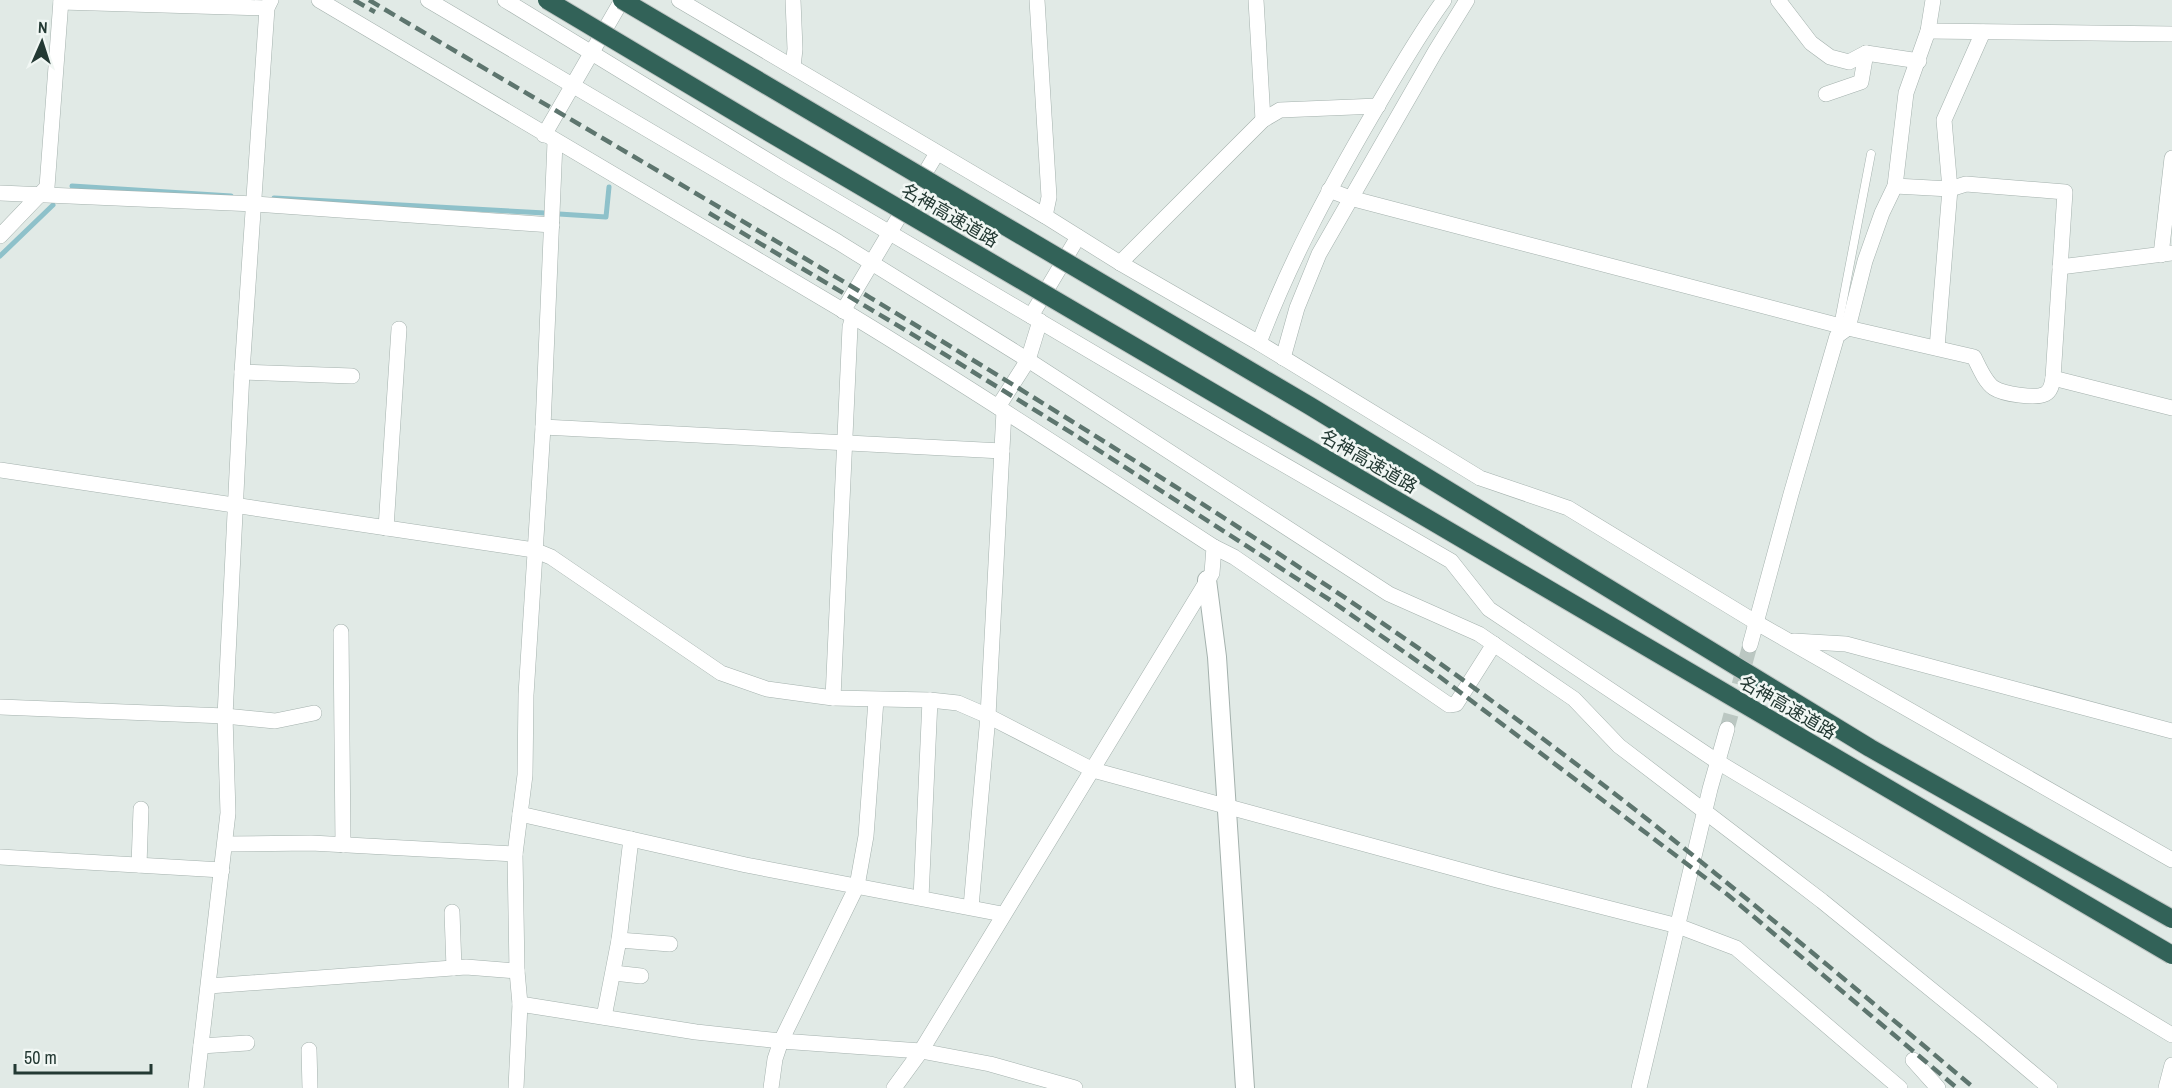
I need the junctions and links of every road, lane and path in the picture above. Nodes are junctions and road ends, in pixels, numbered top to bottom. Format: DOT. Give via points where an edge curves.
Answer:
graph roads {
  1 [pos="319,0"];
  2 [pos="428,0"];
  3 [pos="505,0"];
  4 [pos="547,0"];
  5 [pos="622,0"];
  6 [pos="679,0"];
  7 [pos="793,0"];
  8 [pos="1037,0"];
  9 [pos="1257,0"];
  10 [pos="1443,0"];
  11 [pos="1467,0"];
  12 [pos="1778,0"];
  13 [pos="1933,0"];
  14 [pos="61,1"];
  15 [pos="269,4"];
  16 [pos="1928,31"];
  17 [pos="1983,32"];
  18 [pos="2172,34"];
  19 [pos="592,52"];
  20 [pos="1866,53"];
  21 [pos="1919,61"];
  22 [pos="793,67"];
  23 [pos="572,85"];
  24 [pos="1826,94"];
  25 [pos="1378,106"];
  26 [pos="1263,120"];
  27 [pos="550,139"];
  28 [pos="937,153"];
  29 [pos="1871,154"];
  30 [pos="2172,158"];
  31 [pos="1895,186"];
  32 [pos="1950,189"];
  33 [pos="1329,190"];
  34 [pos="0,193"];
  35 [pos="41,195"];
  36 [pos="1350,198"];
  37 [pos="255,204"];
  38 [pos="1045,216"];
  39 [pos="552,225"];
  40 [pos="890,233"];
  41 [pos="0,236"];
  42 [pos="1078,237"];
  43 [pos="2166,254"];
  44 [pos="872,263"];
  45 [pos="1120,263"];
  46 [pos="2060,267"];
  47 [pos="848,314"];
  48 [pos="1036,318"];
  49 [pos="1843,327"];
  50 [pos="399,329"];
  51 [pos="1259,343"];
  52 [pos="1937,348"];
  53 [pos="1283,358"];
  54 [pos="1028,360"];
  55 [pos="242,372"];
  56 [pos="352,376"];
  57 [pos="2053,378"];
  58 [pos="2172,408"];
  59 [pos="1001,409"];
  60 [pos="543,427"];
  61 [pos="846,444"];
  62 [pos="1002,451"];
  63 [pos="0,470"];
  64 [pos="235,505"];
  65 [pos="386,528"];
  66 [pos="1214,547"];
  67 [pos="534,550"];
  68 [pos="1207,580"];
  69 [pos="1757,623"];
  70 [pos="341,632"];
  71 [pos="1788,640"];
  72 [pos="1494,644"];
  73 [pos="1750,645"];
  74 [pos="833,698"];
  75 [pos="876,700"];
  76 [pos="930,700"];
  77 [pos="0,707"];
  78 [pos="314,713"];
  79 [pos="225,716"];
  80 [pos="988,716"];
  81 [pos="1727,729"];
  82 [pos="2172,731"];
  83 [pos="1718,762"];
  84 [pos="1093,770"];
  85 [pos="1226,806"];
  86 [pos="141,809"];
  87 [pos="1705,812"];
  88 [pos="520,814"];
  89 [pos="631,839"];
  90 [pos="225,844"];
  91 [pos="343,845"];
  92 [pos="515,854"];
  93 [pos="0,857"];
  94 [pos="2172,860"];
  95 [pos="139,865"];
  96 [pos="222,870"];
  97 [pos="856,886"];
  98 [pos="921,898"];
  99 [pos="970,907"];
  100 [pos="452,912"];
  101 [pos="1002,914"];
  102 [pos="2172,919"];
  103 [pos="1678,926"];
  104 [pos="620,940"];
  105 [pos="670,944"];
  106 [pos="2172,955"];
  107 [pos="454,968"];
  108 [pos="517,970"];
  109 [pos="614,974"];
  110 [pos="640,976"];
  111 [pos="209,986"];
  112 [pos="520,1005"];
  113 [pos="604,1017"];
  114 [pos="2172,1035"];
  115 [pos="782,1041"];
  116 [pos="247,1043"];
  117 [pos="201,1046"];
  118 [pos="309,1050"];
  119 [pos="921,1051"];
  120 [pos="1912,1059"];
  121 [pos="2172,1065"];
  122 [pos="196,1088"];
  123 [pos="310,1088"];
  124 [pos="516,1088"];
  125 [pos="771,1088"];
  126 [pos="894,1088"];
  127 [pos="1075,1088"];
  128 [pos="1245,1088"];
  129 [pos="1639,1088"];
  130 [pos="1900,1088"];
  131 [pos="1938,1088"];
  132 [pos="2050,1088"];
  133 [pos="2166,1088"];
  1 -- 27 [label="street"];
  2 -- 23 [label="street"];
  3 -- 19 [label="street"];
  4 -- 106 [label="highway, 名神高速道路, bridge"];
  5 -- 19 [label="street"];
  5 -- 102 [label="highway, 名神高速道路, bridge" via="1310,406 1870,748"];
  6 -- 22 [label="street"];
  7 -- 22 [label="street"];
  8 -- 38 [label="street" via="1049,197"];
  9 -- 26 [label="street"];
  10 -- 25 [label="street"];
  11 -- 36 [label="street"];
  12 -- 20 [label="street" via="1811,43 1830,57 1849,62"];
  13 -- 16 [label="street"];
  14 -- 15 [label="street"];
  14 -- 35 [label="street" via="47,188"];
  15 -- 37 [label="street"];
  16 -- 17 [label="street"];
  16 -- 21 [label="street"];
  17 -- 18 [label="street"];
  17 -- 32 [label="street" via="1944,120"];
  19 -- 23 [label="street"];
  19 -- 40 [label="street"];
  20 -- 21 [label="street"];
  20 -- 24 [label="street" via="1861,82"];
  21 -- 31 [label="street" via="1906,93"];
  22 -- 28 [label="street"];
  23 -- 27 [label="street"];
  23 -- 44 [label="street"];
  25 -- 26 [label="street" via="1280,111"];
  25 -- 33 [label="street"];
  26 -- 45 [label="street"];
  27 -- 39 [label="street"];
  27 -- 47 [label="street"];
  28 -- 38 [label="street"];
  28 -- 40 [label="street"];
  29 -- 49 [label="lane"];
  30 -- 43 [label="street"];
  31 -- 32 [label="street"];
  31 -- 49 [label="street"];
  32 -- 46 [label="street" via="1966,184 2065,192"];
  32 -- 52 [label="street"];
  33 -- 36 [label="street"];
  33 -- 51 [label="street" via="1278,292"];
  34 -- 35 [label="street"];
  35 -- 37 [label="street"];
  35 -- 41 [label="street"];
  36 -- 49 [label="street"];
  36 -- 53 [label="street" via="1319,254 1297,308"];
  37 -- 39 [label="street"];
  37 -- 55 [label="street"];
  38 -- 42 [label="street"];
  39 -- 60 [label="street"];
  40 -- 44 [label="street"];
  40 -- 48 [label="street"];
  42 -- 45 [label="street"];
  42 -- 48 [label="street"];
  43 -- 46 [label="street"];
  44 -- 47 [label="street"];
  44 -- 54 [label="street"];
  45 -- 51 [label="street"];
  46 -- 57 [label="street"];
  47 -- 59 [label="street"];
  47 -- 61 [label="street"];
  48 -- 54 [label="street"];
  48 -- 83 [label="street" via="1451,561 1489,609"];
  49 -- 52 [label="street"];
  49 -- 69 [label="street" via="1837,336 1791,494"];
  50 -- 65 [label="street"];
  51 -- 53 [label="street"];
  52 -- 57 [label="street" via="1974,357 1994,388 2011,393 2047,394"];
  53 -- 69 [label="street" via="1480,478 1568,507"];
  54 -- 59 [label="street"];
  54 -- 72 [label="street" via="1389,594"];
  55 -- 56 [label="street"];
  55 -- 64 [label="street"];
  57 -- 58 [label="street"];
  59 -- 62 [label="street"];
  59 -- 66 [label="street"];
  60 -- 61 [label="street"];
  60 -- 67 [label="street"];
  61 -- 62 [label="street"];
  61 -- 74 [label="street"];
  62 -- 80 [label="street"];
  63 -- 64 [label="street"];
  64 -- 65 [label="street"];
  64 -- 79 [label="street"];
  65 -- 67 [label="street"];
  66 -- 68 [label="street" via="1212,573"];
  66 -- 72 [label="street" via="1449,705 1456,705"];
  67 -- 74 [label="street" via="551,557 721,673 767,689"];
  67 -- 88 [label="street"];
  68 -- 84 [label="street"];
  68 -- 85 [label="street" via="1217,657"];
  69 -- 71 [label="street"];
  69 -- 73 [label="street"];
  70 -- 91 [label="street"];
  71 -- 82 [label="street" via="1846,644"];
  71 -- 94 [label="street"];
  72 -- 87 [label="street" via="1574,699 1619,746"];
  74 -- 75 [label="street"];
  75 -- 76 [label="street"];
  75 -- 97 [label="street" via="866,836"];
  76 -- 80 [label="street" via="958,703"];
  76 -- 98 [label="street"];
  77 -- 79 [label="street"];
  78 -- 79 [label="street" via="275,721"];
  79 -- 90 [label="street"];
  80 -- 84 [label="street"];
  80 -- 99 [label="street"];
  81 -- 83 [label="street"];
  83 -- 87 [label="street"];
  83 -- 114 [label="street"];
  84 -- 85 [label="street"];
  84 -- 101 [label="street"];
  85 -- 103 [label="street"];
  85 -- 128 [label="street"];
  86 -- 95 [label="street"];
  87 -- 103 [label="street"];
  87 -- 132 [label="street" via="1822,901"];
  88 -- 89 [label="street"];
  88 -- 92 [label="street"];
  89 -- 97 [label="street"];
  89 -- 104 [label="street"];
  90 -- 91 [label="street"];
  90 -- 96 [label="street"];
  91 -- 92 [label="street"];
  92 -- 108 [label="street"];
  93 -- 95 [label="street"];
  95 -- 96 [label="street"];
  96 -- 111 [label="street"];
  97 -- 98 [label="street"];
  97 -- 115 [label="street"];
  98 -- 99 [label="street"];
  99 -- 101 [label="street"];
  100 -- 107 [label="street"];
  101 -- 119 [label="street"];
  103 -- 129 [label="street"];
  103 -- 130 [label="street" via="1736,948"];
  104 -- 105 [label="street"];
  104 -- 109 [label="street"];
  107 -- 108 [label="street"];
  107 -- 111 [label="street"];
  108 -- 112 [label="street"];
  109 -- 110 [label="street"];
  109 -- 113 [label="street"];
  111 -- 117 [label="street"];
  112 -- 113 [label="street"];
  112 -- 124 [label="street"];
  113 -- 115 [label="street"];
  115 -- 119 [label="street"];
  115 -- 125 [label="street"];
  116 -- 117 [label="street"];
  117 -- 122 [label="street"];
  118 -- 123 [label="street"];
  119 -- 126 [label="street"];
  119 -- 127 [label="street" via="990,1064"];
  120 -- 131 [label="street"];
  121 -- 133 [label="street"];
}
